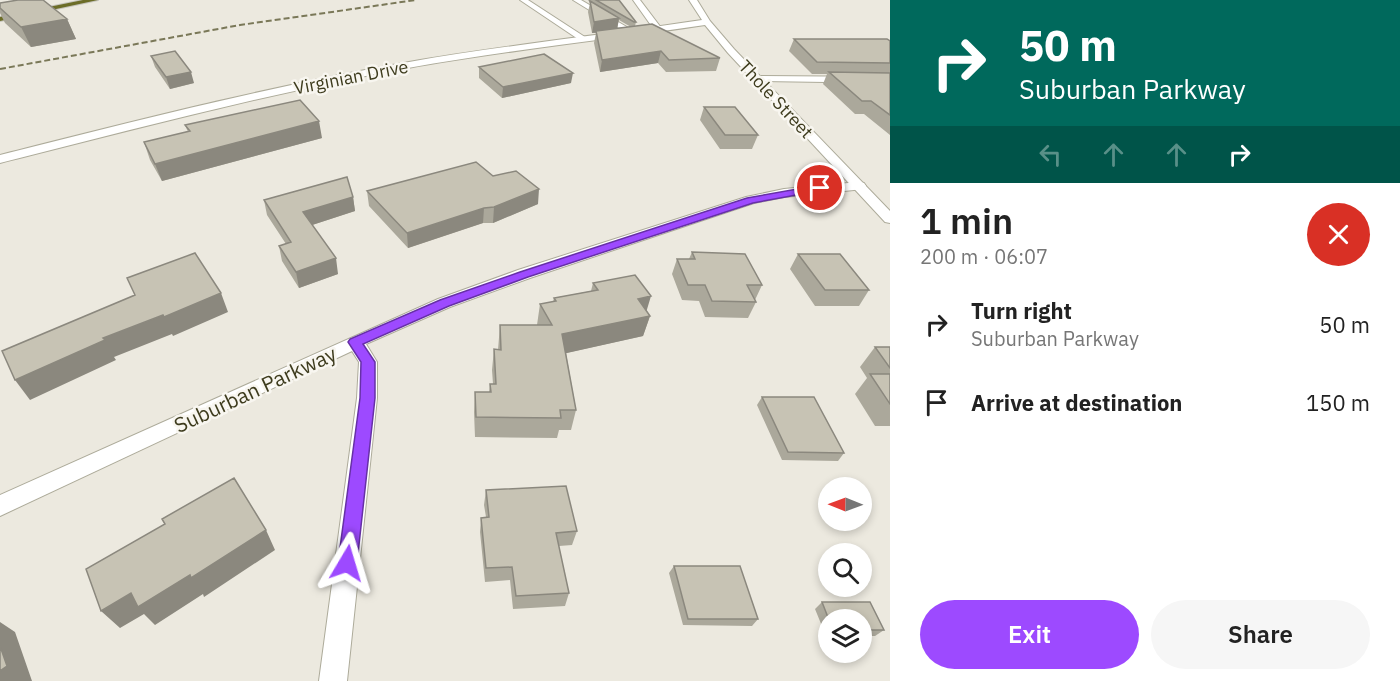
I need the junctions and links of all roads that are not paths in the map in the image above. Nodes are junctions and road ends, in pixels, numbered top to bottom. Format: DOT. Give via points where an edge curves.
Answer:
graph roads {
  1 [pos="76,0"];
  2 [pos="94,0"];
  3 [pos="523,0"];
  4 [pos="576,0"];
  5 [pos="636,0"];
  6 [pos="693,0"];
  7 [pos="0,17"];
  8 [pos="707,22"];
  9 [pos="658,29"];
  10 [pos="633,33"];
  11 [pos="584,39"];
  12 [pos="758,79"];
  13 [pos="890,80"];
  14 [pos="0,159"];
  15 [pos="859,186"];
  16 [pos="890,219"];
  17 [pos="355,342"];
  18 [pos="0,506"];
  19 [pos="333,681"];
  1 -- 7 [label="highway"];
  2 -- 7 [label="highway"];
  3 -- 11 [label="lane"];
  4 -- 10 [label="lane"];
  5 -- 9 [label="lane"];
  6 -- 8 [label="street, Thole Street"];
  8 -- 9 [label="street, Virginian Drive"];
  8 -- 12 [label="street, Thole Street"];
  9 -- 10 [label="street, Virginian Drive"];
  10 -- 11 [label="street, Virginian Drive"];
  11 -- 14 [label="street, Virginian Drive" via="465,55 318,83"];
  12 -- 13 [label="street"];
  12 -- 15 [label="street, Thole Street"];
  15 -- 16 [label="street, Thole Street"];
  15 -- 17 [label="street, Suburban Parkway" via="802,190 751,201 524,274"];
  17 -- 18 [label="street, Suburban Parkway"];
  17 -- 19 [label="street" via="368,362 367,398"];
}
